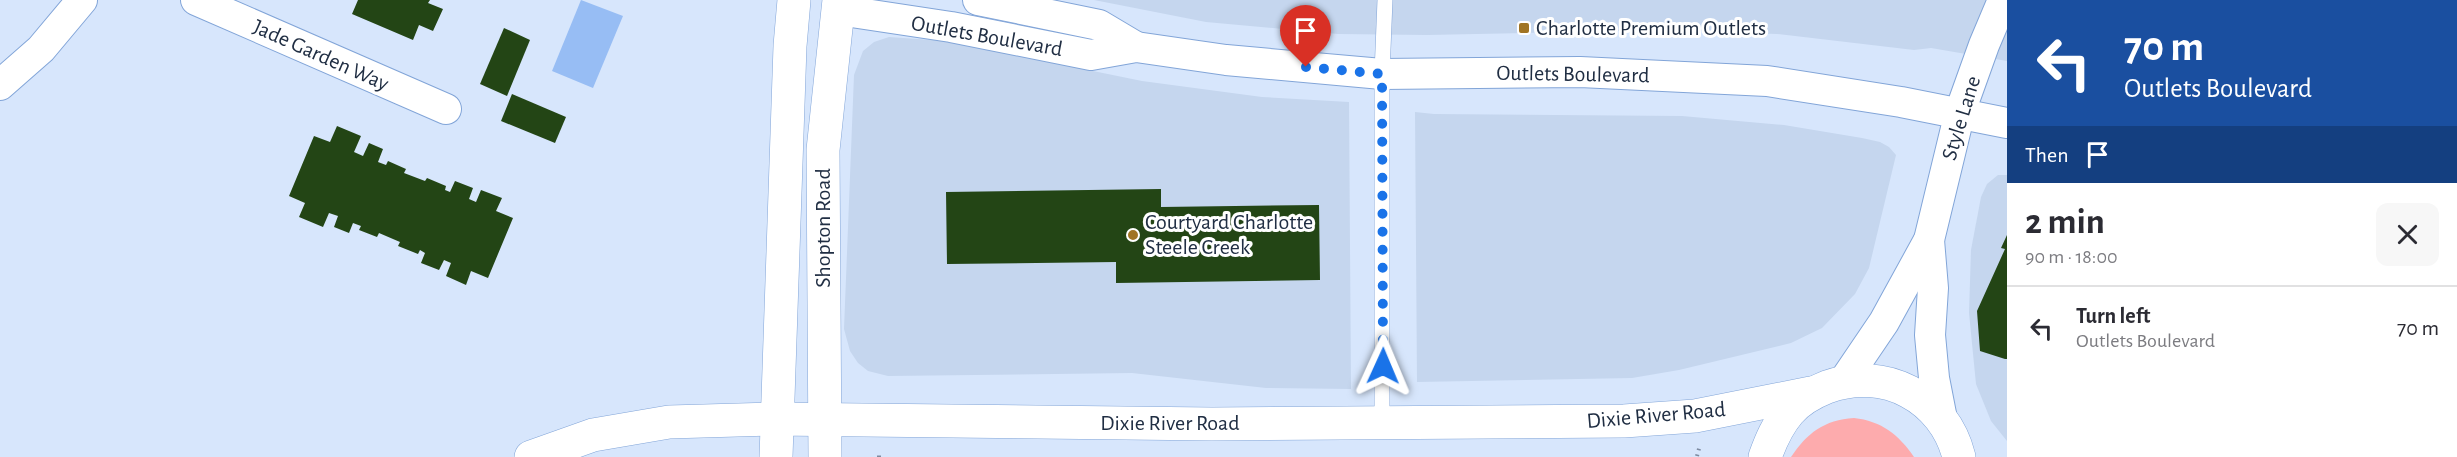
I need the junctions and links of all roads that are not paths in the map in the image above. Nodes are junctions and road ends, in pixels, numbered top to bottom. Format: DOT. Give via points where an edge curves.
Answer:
graph roads {
  1 [pos="82,0"];
  2 [pos="196,0"];
  3 [pos="794,0"];
  4 [pos="978,0"];
  5 [pos="1385,0"];
  6 [pos="2003,0"];
  7 [pos="838,5"];
  8 [pos="1136,47"];
  9 [pos="1382,74"];
  10 [pos="0,85"];
  11 [pos="446,109"];
  12 [pos="1960,112"];
  13 [pos="2007,123"];
  14 [pos="1929,240"];
  15 [pos="1844,381"];
  16 [pos="1811,393"];
  17 [pos="775,419"];
  18 [pos="1942,419"];
  19 [pos="824,420"];
  20 [pos="1382,423"];
  21 [pos="531,457"];
  22 [pos="776,457"];
  23 [pos="825,457"];
  24 [pos="1765,457"];
  25 [pos="1959,457"];
  1 -- 10 [label="street" via="41,49"];
  2 -- 11 [label="street, Jade Garden Way"];
  3 -- 17 [label="street, Shopton Road"];
  4 -- 8 [label="street, Outlets Boulevard" via="1099,25"];
  5 -- 9 [label="lane"];
  6 -- 12 [label="street, Style Lane"];
  7 -- 8 [label="street, Outlets Boulevard" via="1091,55"];
  7 -- 19 [label="street, Shopton Road" via="823,150"];
  8 -- 9 [label="street, Outlets Boulevard" via="1226,60"];
  9 -- 12 [label="street, Outlets Boulevard" via="1580,72 1767,81"];
  9 -- 20 [label="lane"];
  12 -- 13 [label="street, Outlets Boulevard"];
  12 -- 14 [label="street, Style Lane"];
  14 -- 15 [label="street, Style Lane" via="1884,322"];
  14 -- 18 [label="street, Style Lane" via="1933,288 1930,335"];
  15 -- 16 [label="street"];
  15 -- 18 [label="street" via="1872,380 1899,386 1923,399"];
  16 -- 20 [label="street, Dixie River Road" via="1695,416 1624,421"];
  16 -- 24 [label="street" via="1790,411 1774,433"];
  17 -- 19 [label="street, Dixie River Road"];
  17 -- 21 [label="street, Dixie River Road" via="669,422 593,435"];
  17 -- 22 [label="street, Shopton Road"];
  18 -- 25 [label="street"];
  19 -- 20 [label="street, Dixie River Road"];
  19 -- 23 [label="street, Shopton Road"];
}
